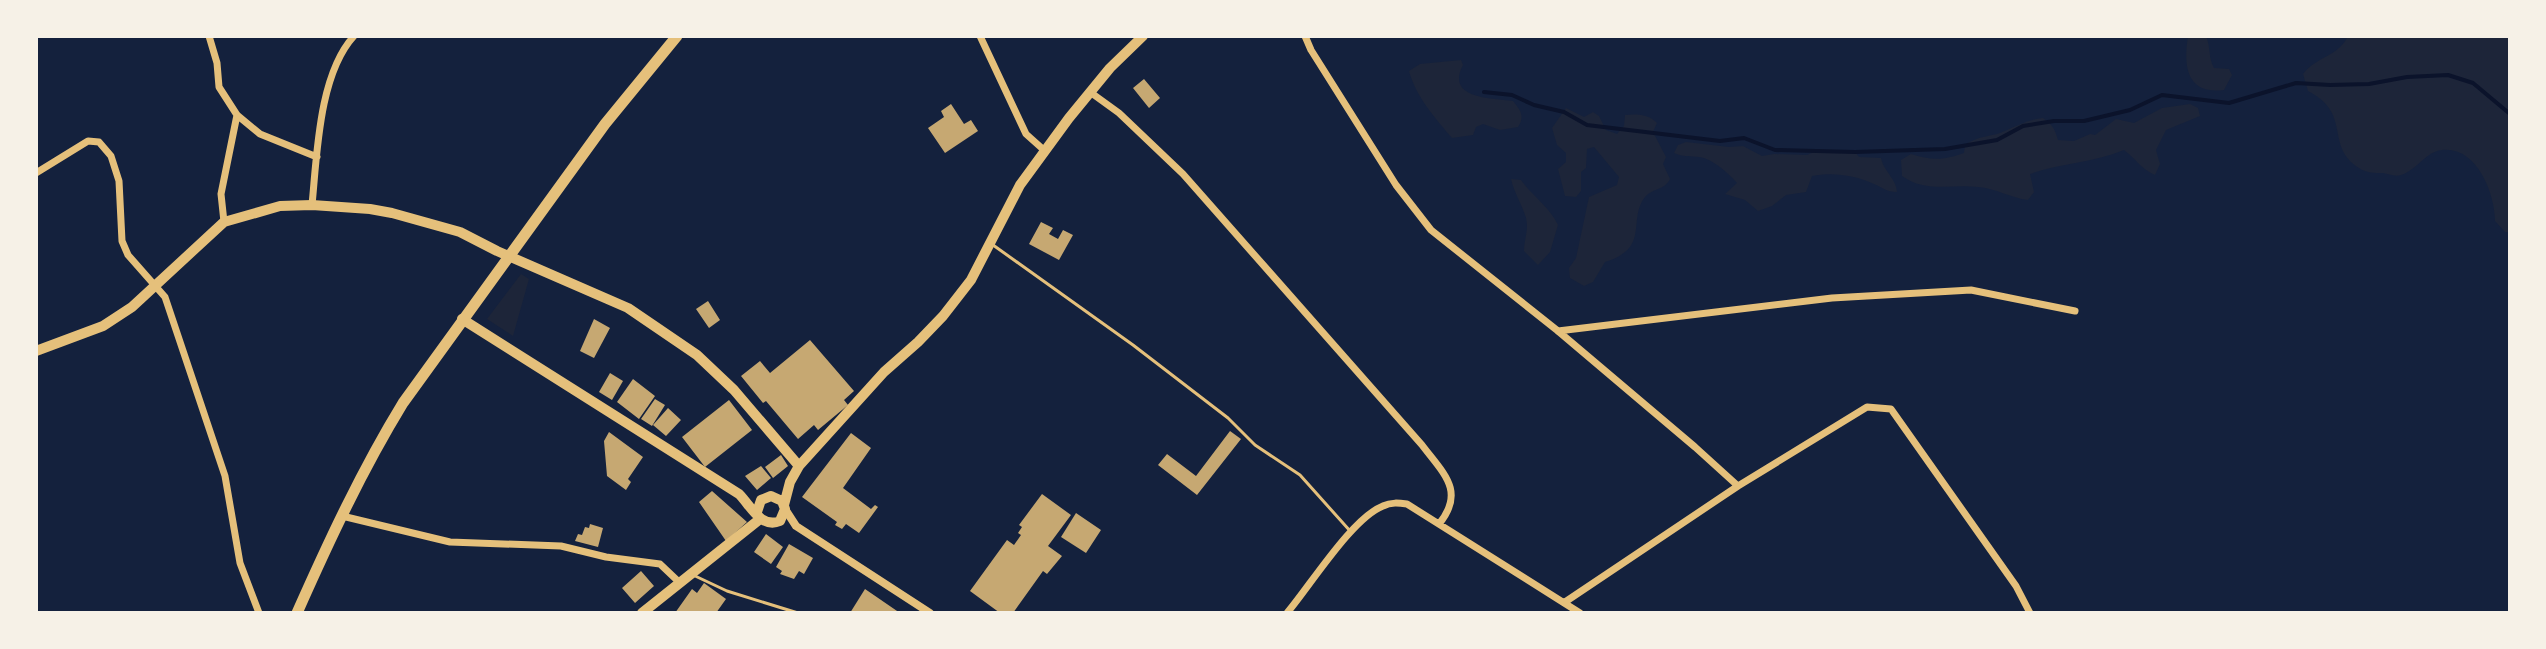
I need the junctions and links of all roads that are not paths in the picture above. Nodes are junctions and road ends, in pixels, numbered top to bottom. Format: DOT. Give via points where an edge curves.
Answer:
graph roads {
  1 [pos="209,36"];
  2 [pos="354,36"];
  3 [pos="677,36"];
  4 [pos="980,36"];
  5 [pos="1143,36"];
  6 [pos="1305,36"];
  7 [pos="1090,92"];
  8 [pos="237,115"];
  9 [pos="1045,151"];
  10 [pos="317,157"];
  11 [pos="36,173"];
  12 [pos="312,205"];
  13 [pos="224,222"];
  14 [pos="990,242"];
  15 [pos="509,255"];
  16 [pos="154,287"];
  17 [pos="2075,311"];
  18 [pos="462,319"];
  19 [pos="1558,331"];
  20 [pos="36,351"];
  21 [pos="799,466"];
  22 [pos="790,482"];
  23 [pos="1738,486"];
  24 [pos="739,494"];
  25 [pos="768,497"];
  26 [pos="784,507"];
  27 [pos="342,516"];
  28 [pos="758,516"];
  29 [pos="776,523"];
  30 [pos="1439,524"];
  31 [pos="796,526"];
  32 [pos="1351,532"];
  33 [pos="691,574"];
  34 [pos="680,583"];
  35 [pos="1565,602"];
  36 [pos="259,613"];
  37 [pos="297,613"];
  38 [pos="642,613"];
  39 [pos="798,613"];
  40 [pos="930,613"];
  41 [pos="1287,613"];
  42 [pos="1580,613"];
  43 [pos="2030,613"];
  1 -- 8 [label="street" via="219,87"];
  2 -- 10 [label="street" via="329,77"];
  3 -- 15 [label="main road"];
  4 -- 9 [label="street" via="1026,134"];
  5 -- 7 [label="main road"];
  6 -- 19 [label="street" via="1387,172 1431,230"];
  7 -- 9 [label="main road"];
  7 -- 30 [label="street" via="1183,174 1422,445 1450,483 1453,500"];
  8 -- 10 [label="street" via="260,134"];
  8 -- 13 [label="street" via="221,194"];
  9 -- 14 [label="main road"];
  10 -- 12 [label="street"];
  11 -- 16 [label="street" via="88,141 99,142 111,156 119,181 122,241"];
  12 -- 13 [label="main road" via="280,206"];
  12 -- 15 [label="main road" via="392,213 460,232"];
  13 -- 16 [label="main road"];
  14 -- 21 [label="main road" via="971,280 943,316"];
  14 -- 32 [label="lane" via="1300,475"];
  15 -- 18 [label="main road"];
  15 -- 21 [label="main road" via="628,308 697,355"];
  16 -- 20 [label="main road" via="103,326"];
  16 -- 36 [label="street" via="165,297 225,476 240,563"];
  17 -- 19 [label="street" via="1971,290 1832,298"];
  18 -- 24 [label="main road"];
  18 -- 27 [label="main road" via="382,436"];
  19 -- 23 [label="street"];
  21 -- 22 [label="main road"];
  22 -- 25 [label="main road"];
  22 -- 26 [label="main road"];
  23 -- 35 [label="street"];
  23 -- 43 [label="street" via="1867,407 1891,409"];
  24 -- 25 [label="main road"];
  24 -- 28 [label="main road"];
  25 -- 26 [label="main road" via="779,498"];
  25 -- 28 [label="main road" via="758,504"];
  26 -- 29 [label="main road"];
  26 -- 31 [label="street"];
  27 -- 34 [label="street" via="450,542 561,546 660,564"];
  27 -- 37 [label="main road"];
  28 -- 29 [label="main road" via="767,524"];
  28 -- 33 [label="main road"];
  29 -- 31 [label="street"];
  30 -- 32 [label="street" via="1407,504 1393,502 1371,512"];
  30 -- 35 [label="street"];
  31 -- 40 [label="street"];
  32 -- 41 [label="street"];
  33 -- 34 [label="main road"];
  33 -- 39 [label="lane"];
  34 -- 38 [label="main road"];
  35 -- 42 [label="street"];
}
